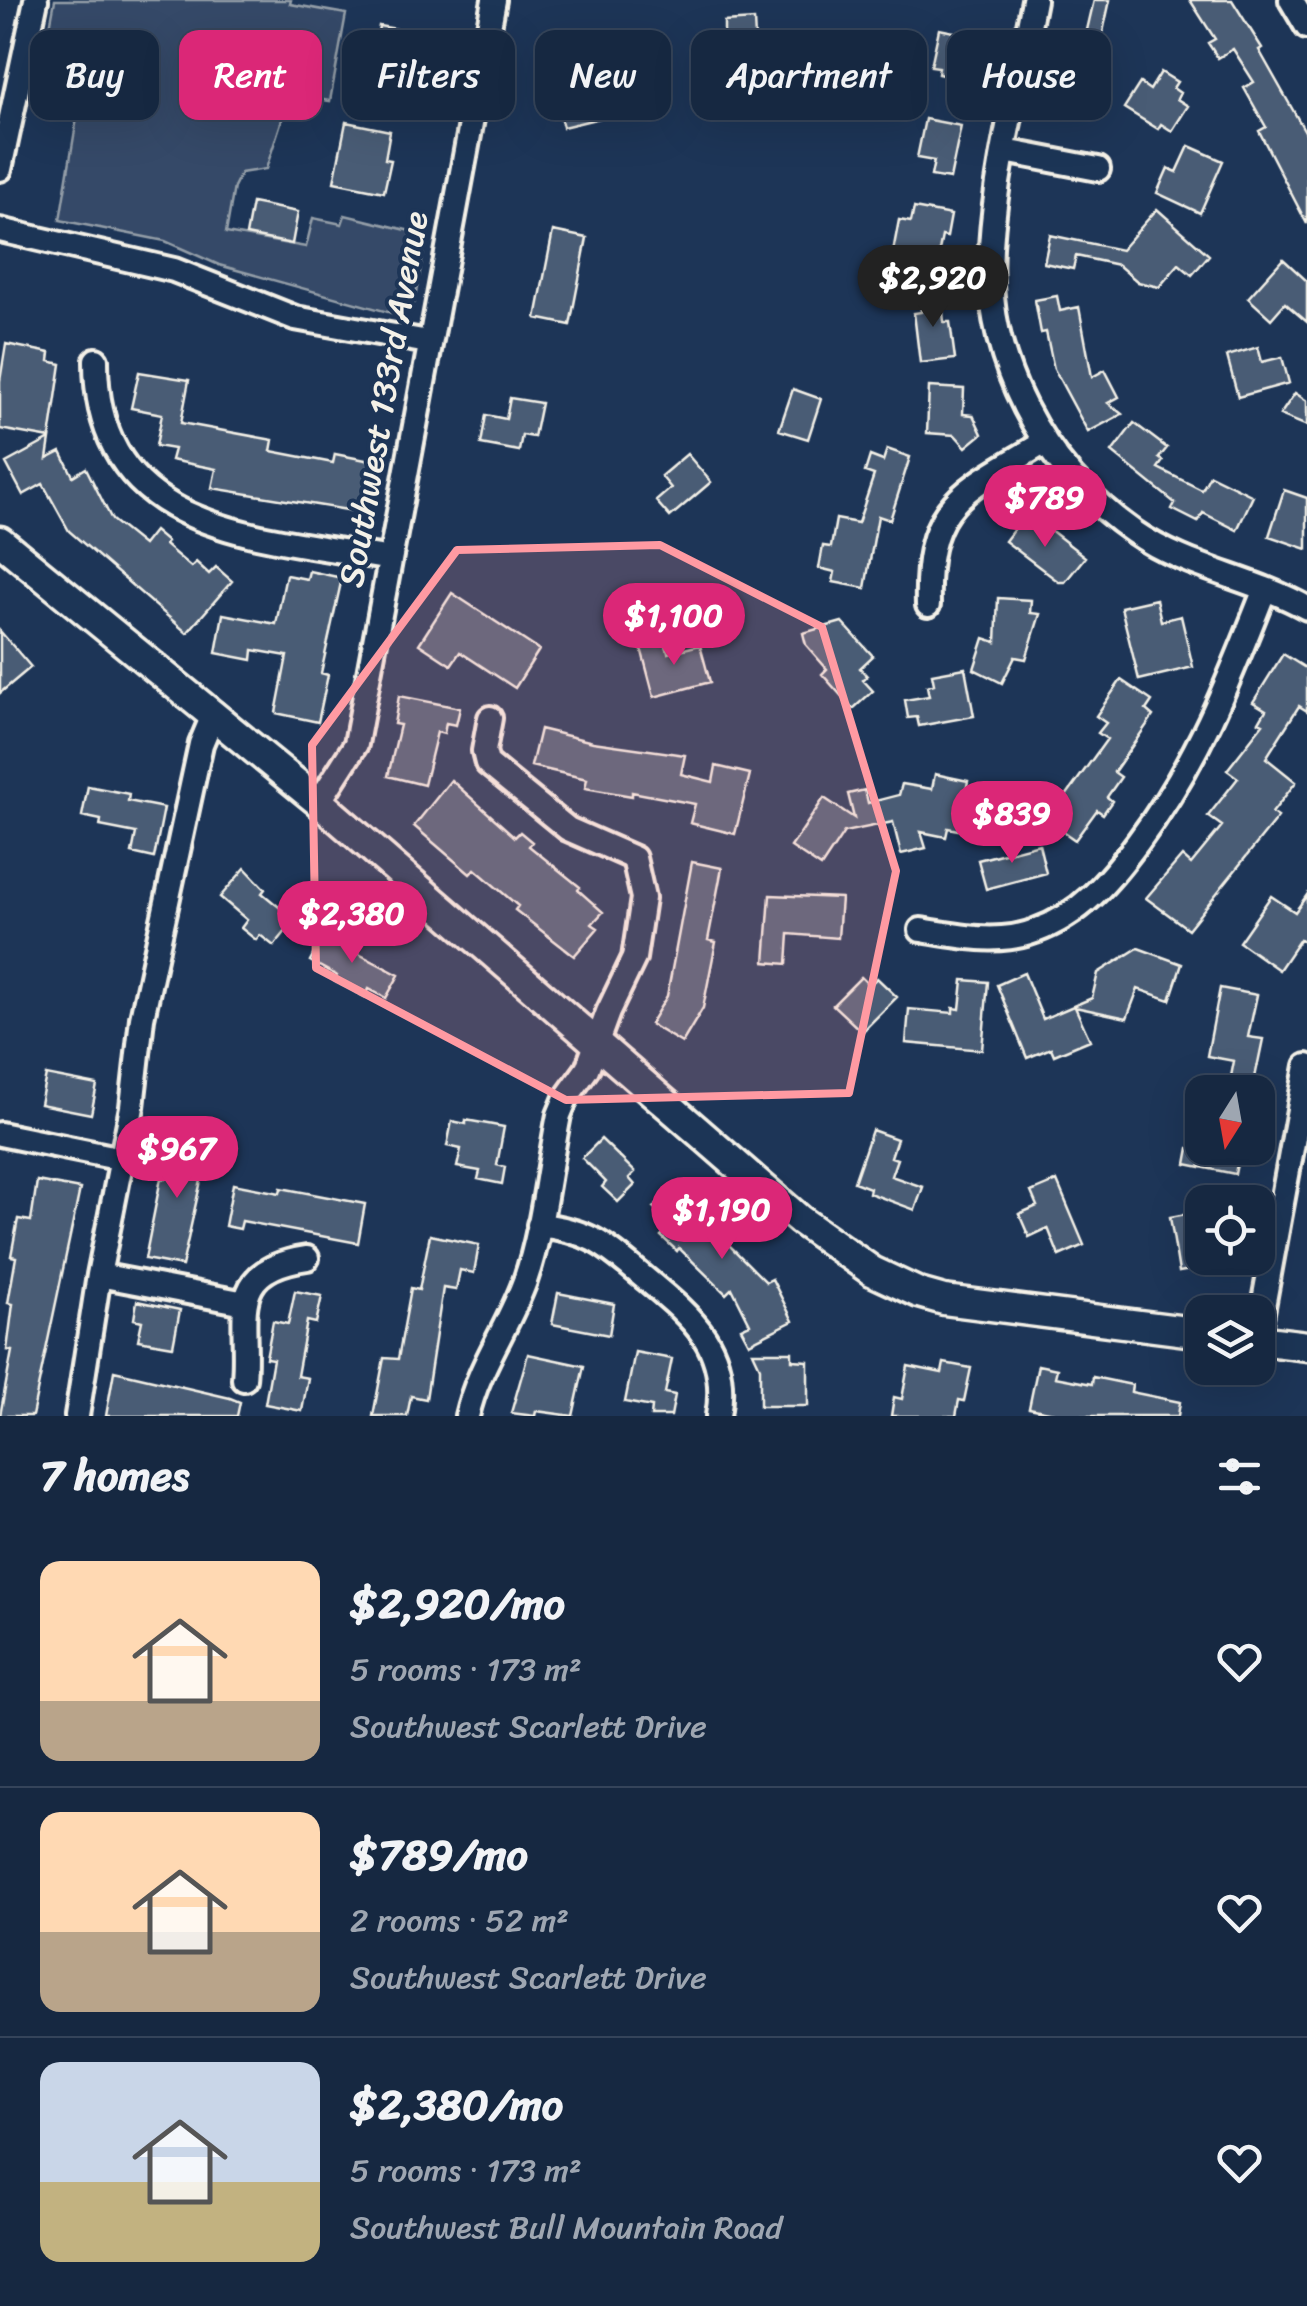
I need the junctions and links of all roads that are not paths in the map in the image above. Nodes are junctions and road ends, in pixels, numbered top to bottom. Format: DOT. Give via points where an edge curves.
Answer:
graph roads {
  1 [pos="36,0"];
  2 [pos="494,0"];
  3 [pos="1034,0"];
  4 [pos="1290,0"];
  5 [pos="1307,27"];
  6 [pos="1005,152"];
  7 [pos="0,169"];
  8 [pos="1098,169"];
  9 [pos="0,230"];
  10 [pos="428,342"];
  11 [pos="96,360"];
  12 [pos="1043,443"];
  13 [pos="0,541"];
  14 [pos="390,559"];
  15 [pos="1265,590"];
  16 [pos="928,605"];
  17 [pos="1307,608"];
  18 [pos="214,714"];
  19 [pos="490,718"];
  20 [pos="319,802"];
  21 [pos="921,930"];
  22 [pos="596,1043"];
  23 [pos="1307,1066"];
  24 [pos="2,1135"];
  25 [pos="0,1159"];
  26 [pos="122,1159"];
  27 [pos="539,1225"];
  28 [pos="307,1258"];
  29 [pos="99,1275"];
  30 [pos="1266,1295"];
  31 [pos="245,1303"];
  32 [pos="1185,1331"];
  33 [pos="1275,1340"];
  34 [pos="1307,1346"];
  35 [pos="244,1379"];
  36 [pos="77,1416"];
  37 [pos="466,1416"];
  38 [pos="718,1416"];
  1 -- 7 [label="street"];
  2 -- 10 [label="street, Southwest 133rd Avenue"];
  3 -- 6 [label="street"];
  4 -- 5 [label="street"];
  6 -- 8 [label="street"];
  6 -- 12 [label="street" via="990,249 994,313 1011,376"];
  9 -- 10 [label="street" via="156,265 295,318"];
  10 -- 14 [label="street, Southwest 133rd Avenue"];
  11 -- 14 [label="street" via="96,394 112,444 131,474 159,499 219,528"];
  12 -- 15 [label="street" via="1107,512 1136,533 1198,566"];
  12 -- 16 [label="street" via="983,480 942,518 927,566"];
  13 -- 18 [label="main road"];
  14 -- 20 [label="street, Southwest 133rd Avenue" via="356,744"];
  15 -- 17 [label="street"];
  15 -- 21 [label="street" via="1191,761 1094,896 1033,932 1000,938"];
  18 -- 20 [label="main road"];
  18 -- 26 [label="street" via="201,744 142,1018"];
  19 -- 22 [label="street" via="488,763 568,828 634,858 643,898 634,958"];
  20 -- 22 [label="main road"];
  22 -- 27 [label="street" via="559,1115"];
  22 -- 32 [label="main road" via="800,1220 902,1285 944,1300"];
  23 -- 30 [label="street"];
  24 -- 25 [label="street"];
  24 -- 26 [label="street"];
  26 -- 29 [label="street"];
  27 -- 37 [label="street" via="524,1284 482,1367"];
  27 -- 38 [label="street" via="598,1240 693,1318 715,1358"];
  28 -- 31 [label="street" via="266,1268"];
  29 -- 31 [label="street"];
  29 -- 36 [label="street"];
  31 -- 35 [label="street"];
  33 -- 34 [label="main road"];
}
